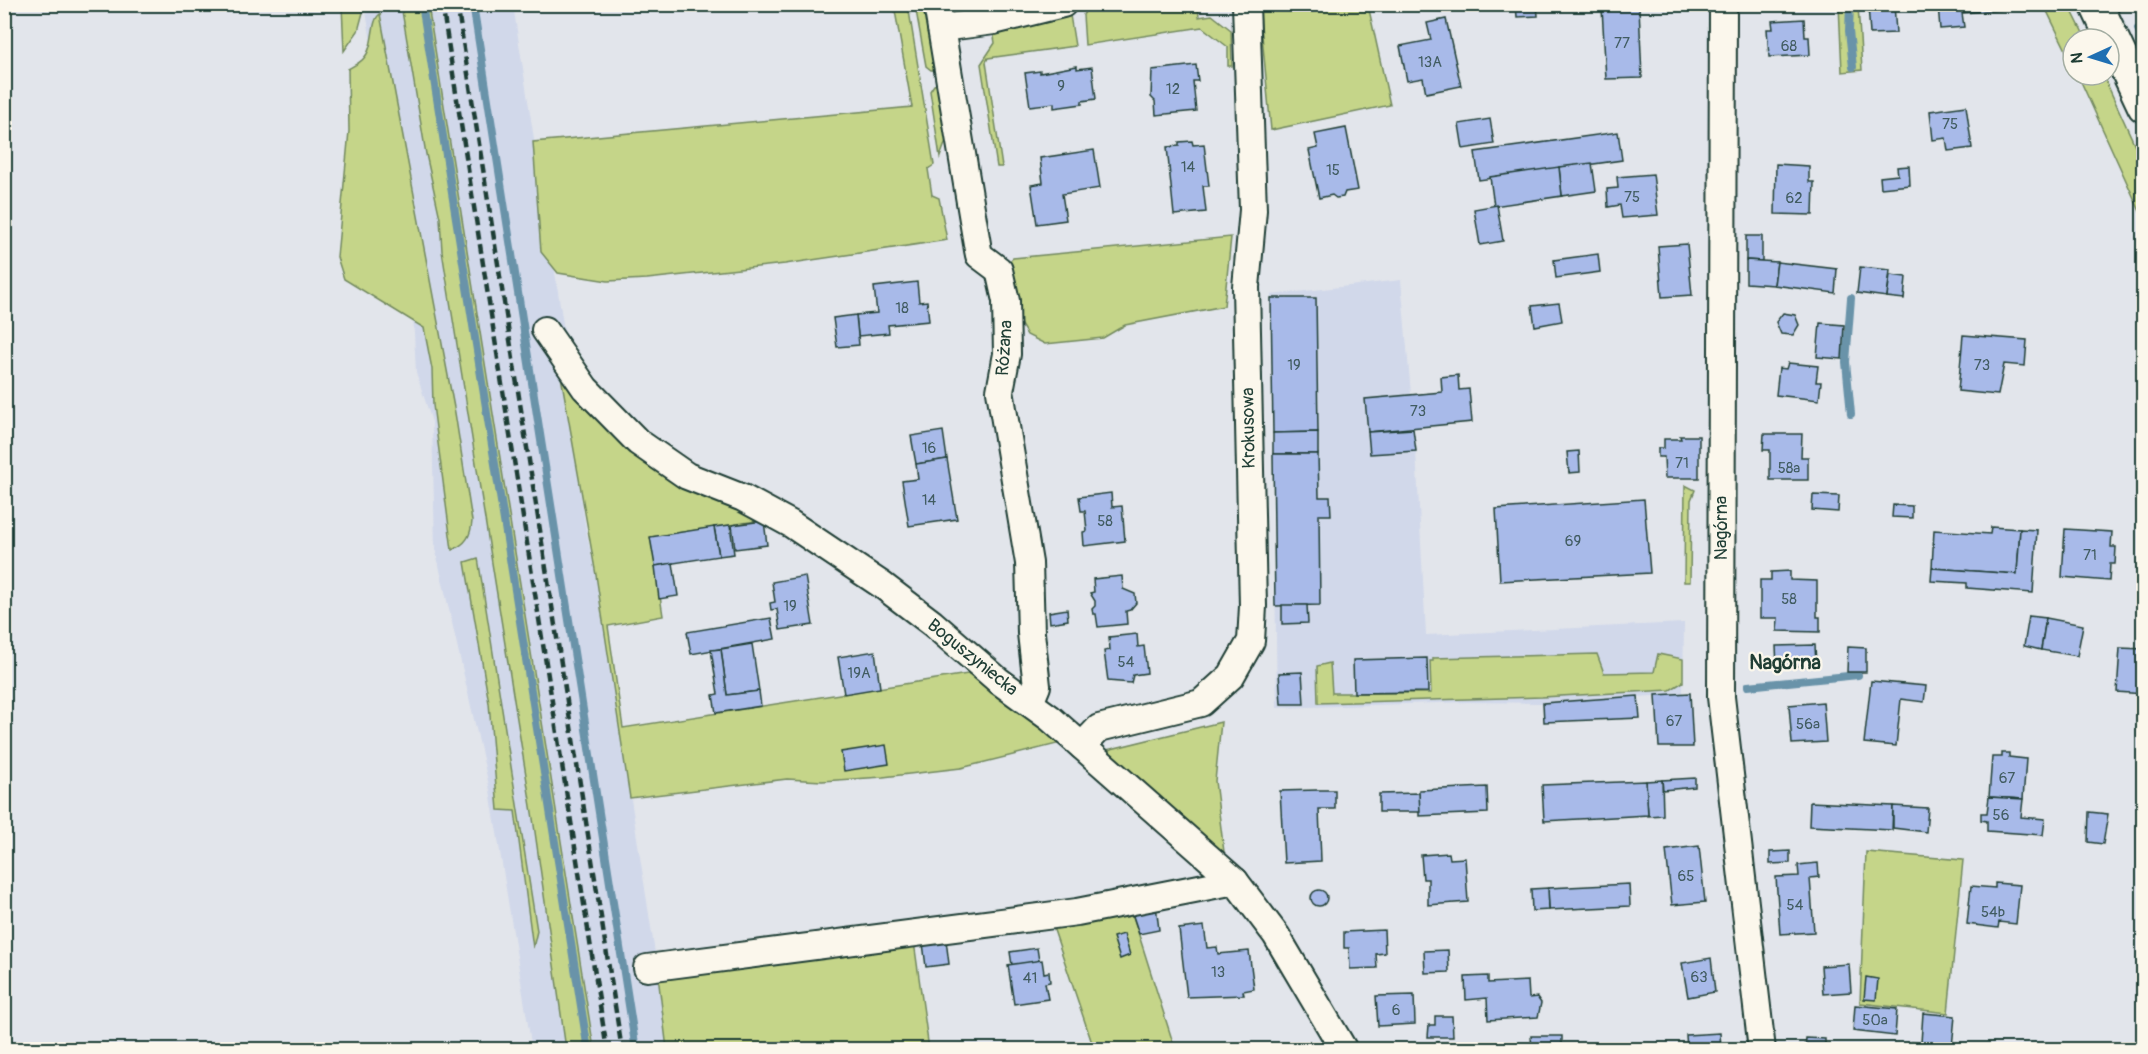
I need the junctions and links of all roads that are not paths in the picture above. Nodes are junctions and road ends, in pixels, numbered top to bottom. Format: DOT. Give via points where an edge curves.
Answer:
graph roads {
  1 [pos="1063,4"];
  2 [pos="1246,4"];
  3 [pos="1723,4"];
  4 [pos="2096,4"];
  5 [pos="939,16"];
  6 [pos="2144,106"];
  7 [pos="545,330"];
  8 [pos="1030,703"];
  9 [pos="1082,746"];
  10 [pos="1235,881"];
  11 [pos="647,968"];
  12 [pos="1344,1050"];
  13 [pos="1762,1050"];
  1 -- 5 [label="street" via="994,21"];
  2 -- 9 [label="street, Krokusowa" via="1253,210 1246,287 1251,640 1231,676 1201,703 1099,728"];
  3 -- 13 [label="street, Nagórna" via="1721,697"];
  4 -- 6 [label="street"];
  5 -- 8 [label="street, Różana" via="979,255 999,270 1006,301 1007,354 1000,391 1029,563 1037,686"];
  7 -- 8 [label="street, Boguszyniecka" via="585,388 638,442 687,476 767,510 837,553 924,616"];
  8 -- 9 [label="street, Boguszyniecka"];
  9 -- 10 [label="street, Boguszyniecka"];
  10 -- 11 [label="street" via="1066,914"];
  10 -- 12 [label="street, Boguszyniecka" via="1276,935"];
}
